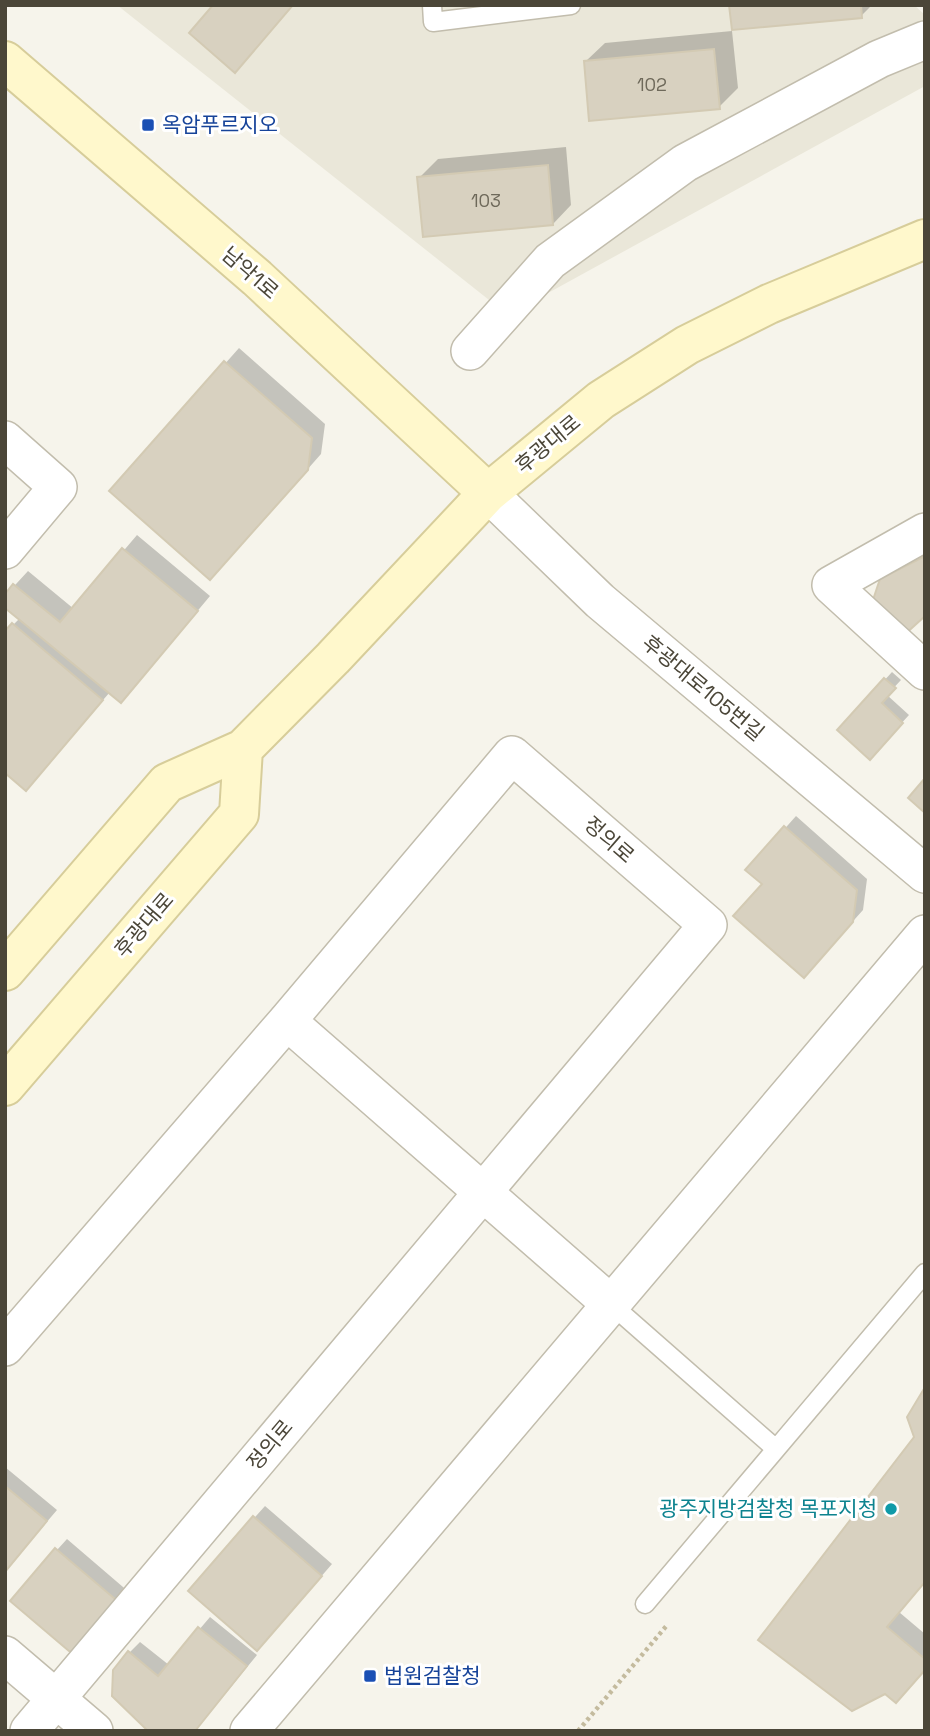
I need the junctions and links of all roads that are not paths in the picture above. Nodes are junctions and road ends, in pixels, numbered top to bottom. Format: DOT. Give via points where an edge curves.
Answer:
graph roads {
  1 [pos="432,5"];
  2 [pos="571,5"];
  3 [pos="925,40"];
  4 [pos="5,61"];
  5 [pos="925,239"];
  6 [pos="470,351"];
  7 [pos="5,440"];
  8 [pos="488,493"];
  9 [pos="925,532"];
  10 [pos="5,550"];
  11 [pos="925,671"];
  12 [pos="243,749"];
  13 [pos="925,874"];
  14 [pos="925,934"];
  15 [pos="5,971"];
  16 [pos="287,1021"];
  17 [pos="5,1086"];
  18 [pos="484,1191"];
  19 [pos="925,1273"];
  20 [pos="612,1305"];
  21 [pos="5,1347"];
  22 [pos="776,1449"];
  23 [pos="645,1604"];
  24 [pos="5,1655"];
  25 [pos="56,1699"];
  26 [pos="29,1731"];
  27 [pos="94,1731"];
  28 [pos="249,1731"];
  1 -- 2 [label="lane" via="433,22"];
  3 -- 6 [label="street" via="880,59 685,163 550,261"];
  4 -- 8 [label="street, 남악1로" via="257,278"];
  5 -- 8 [label="street, 후광대로" via="769,304 687,345 601,400"];
  7 -- 10 [label="street" via="58,487"];
  8 -- 12 [label="street, 후광대로"];
  8 -- 13 [label="street, 후광대로105번길" via="600,601"];
  9 -- 11 [label="street" via="831,585"];
  12 -- 15 [label="street, 후광대로" via="167,783"];
  12 -- 17 [label="street, 후광대로" via="239,814"];
  14 -- 20 [label="street"];
  16 -- 18 [label="street"];
  16 -- 18 [label="street, 정의로" via="512,754 708,925"];
  16 -- 21 [label="street, 정의로"];
  18 -- 20 [label="street"];
  18 -- 25 [label="street, 정의로"];
  19 -- 22 [label="lane"];
  20 -- 22 [label="lane"];
  20 -- 28 [label="street"];
  22 -- 23 [label="lane"];
  24 -- 25 [label="street"];
  25 -- 26 [label="street, 정의로"];
  25 -- 27 [label="street"];
}
